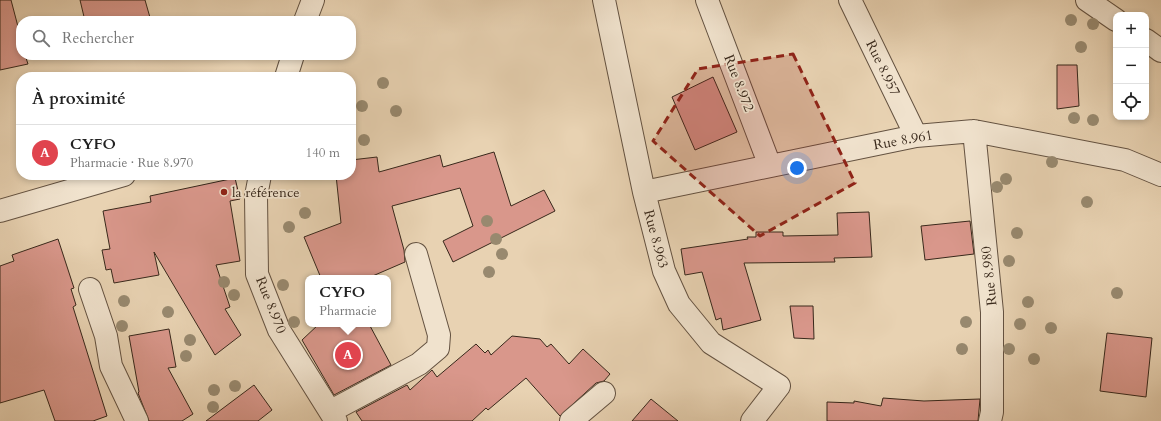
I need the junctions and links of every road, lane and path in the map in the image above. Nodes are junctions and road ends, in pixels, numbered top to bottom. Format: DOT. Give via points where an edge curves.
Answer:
graph roads {
  1 [pos="313,0"];
  2 [pos="604,0"];
  3 [pos="708,0"];
  4 [pos="850,0"];
  5 [pos="1087,0"];
  6 [pos="307,16"];
  7 [pos="1113,18"];
  8 [pos="1149,42"];
  9 [pos="1161,50"];
  10 [pos="291,60"];
  11 [pos="288,72"];
  12 [pos="974,131"];
  13 [pos="916,136"];
  14 [pos="770,166"];
  15 [pos="1161,175"];
  16 [pos="107,180"];
  17 [pos="259,180"];
  18 [pos="644,192"];
  19 [pos="0,211"];
  20 [pos="416,254"];
  21 [pos="90,289"];
  22 [pos="604,393"];
  23 [pos="333,418"];
  24 [pos="137,421"];
  25 [pos="571,421"];
  26 [pos="752,421"];
  27 [pos="990,421"];
  1 -- 6 [label="street"];
  2 -- 18 [label="street, Rue 8.963"];
  3 -- 14 [label="street, Rue 8.972"];
  4 -- 13 [label="street, Rue 8.957"];
  5 -- 7 [label="street"];
  8 -- 9 [label="street"];
  10 -- 11 [label="street"];
  12 -- 13 [label="street, Rue 8.961"];
  12 -- 15 [label="street, Rue 8.961" via="1124,160"];
  12 -- 27 [label="street, Rue 8.980" via="992,312"];
  13 -- 14 [label="street, Rue 8.961"];
  14 -- 18 [label="street, Rue 8.961"];
  16 -- 19 [label="street"];
  17 -- 23 [label="street, Rue 8.970" via="256,196 257,274 279,330"];
  18 -- 26 [label="street, Rue 8.963" via="664,271 679,304 711,343 779,386"];
  20 -- 23 [label="street" via="439,335 438,348 419,364"];
  21 -- 24 [label="street" via="106,336 111,366"];
  22 -- 25 [label="street"];
}
